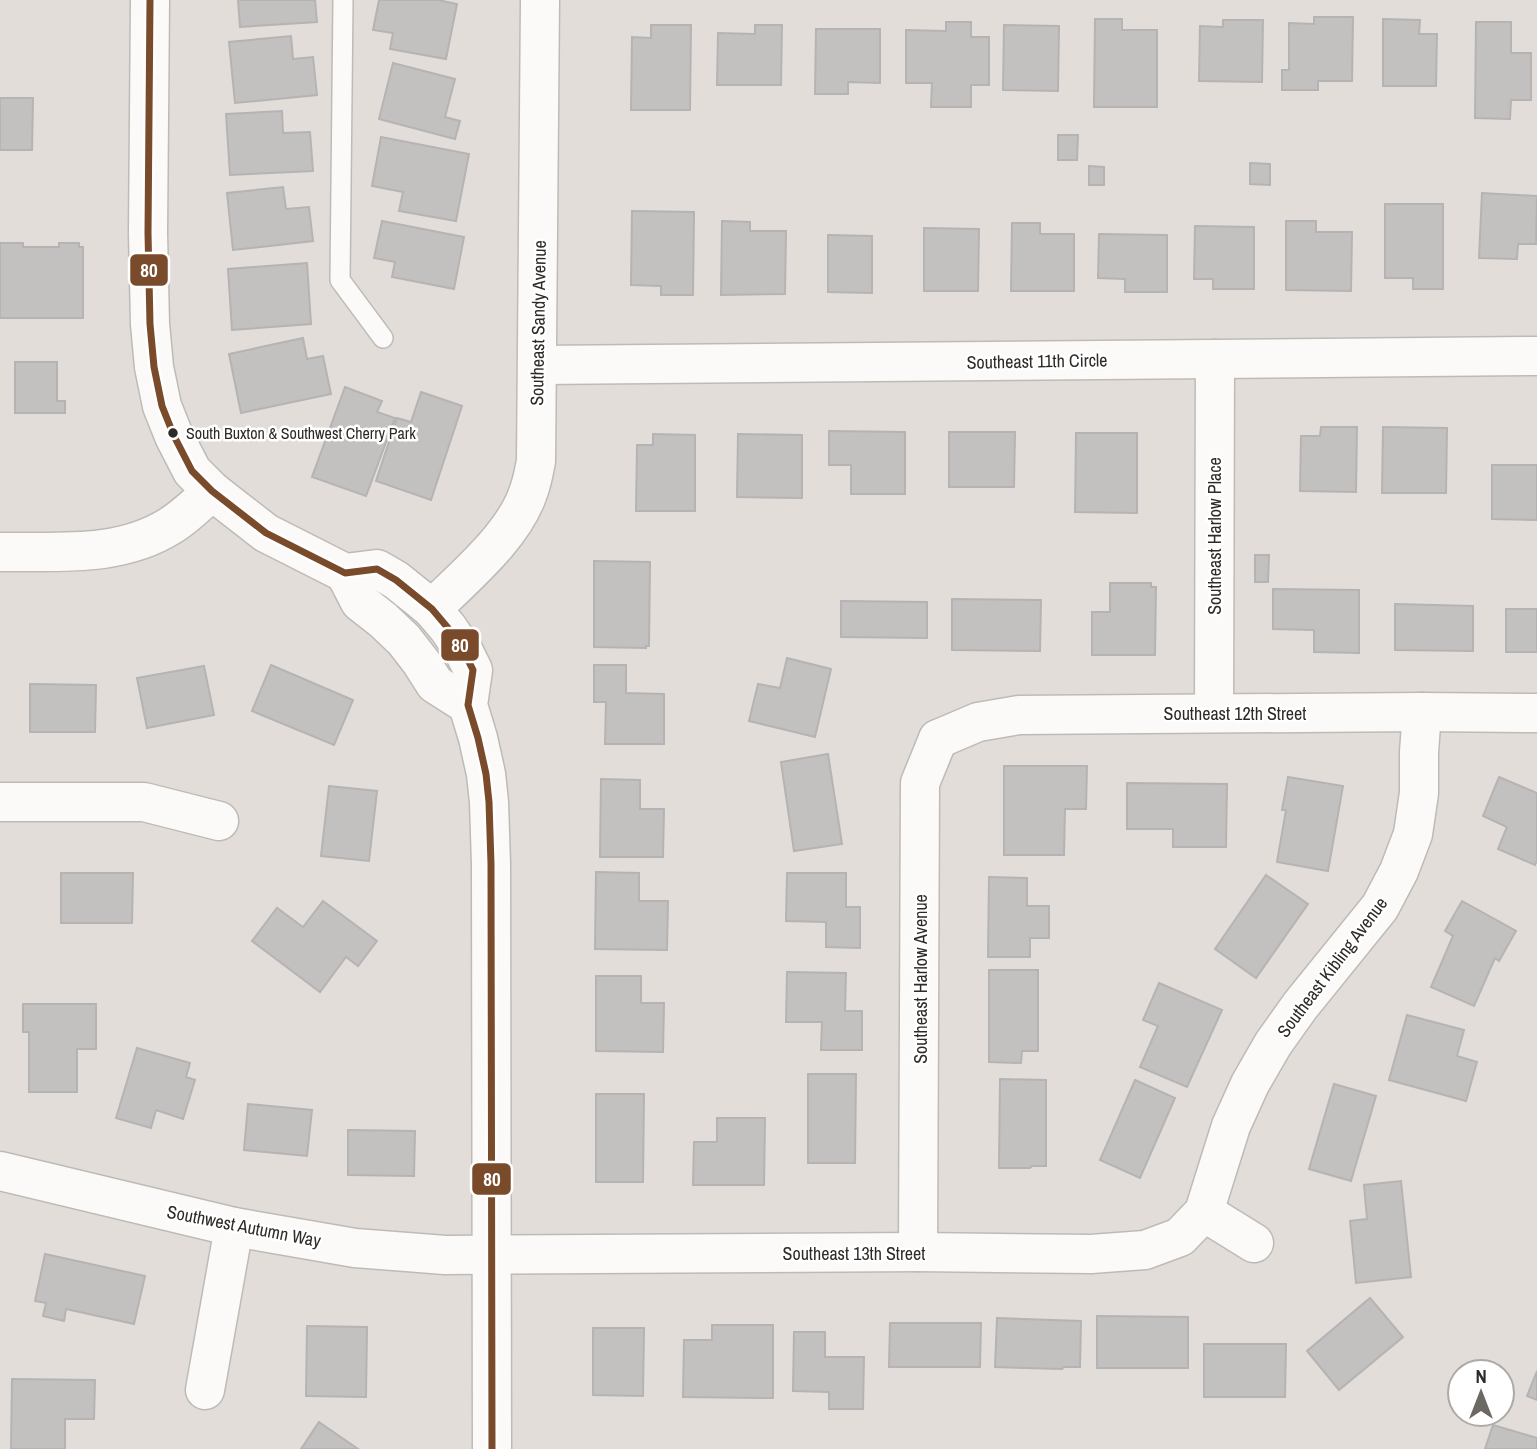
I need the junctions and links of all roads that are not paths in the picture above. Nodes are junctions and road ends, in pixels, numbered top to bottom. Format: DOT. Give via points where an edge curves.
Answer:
graph roads {
  1 [pos="150,0"];
  2 [pos="343,0"];
  3 [pos="540,0"];
  4 [pos="383,338"];
  5 [pos="1537,356"];
  6 [pos="1215,359"];
  7 [pos="538,365"];
  8 [pos="212,491"];
  9 [pos="0,552"];
  10 [pos="345,573"];
  11 [pos="432,609"];
  12 [pos="468,705"];
  13 [pos="1422,712"];
  14 [pos="1214,713"];
  15 [pos="1537,713"];
  16 [pos="924,733"];
  17 [pos="0,802"];
  18 [pos="219,821"];
  19 [pos="0,1171"];
  20 [pos="1204,1212"];
  21 [pos="234,1227"];
  22 [pos="1254,1242"];
  23 [pos="918,1252"];
  24 [pos="491,1256"];
  25 [pos="205,1390"];
  26 [pos="492,1449"];
  1 -- 8 [label="street" via="148,233 154,367 174,436 192,471"];
  2 -- 4 [label="lane" via="340,281"];
  3 -- 7 [label="street, Southeast Sandy Avenue"];
  5 -- 6 [label="street, Southeast 11th Circle"];
  6 -- 7 [label="street, Southeast 11th Circle"];
  6 -- 14 [label="street, Southeast Harlow Place"];
  7 -- 11 [label="street, Southeast Sandy Avenue" via="536,461 528,494 490,551"];
  8 -- 9 [label="street" via="172,525 118,548"];
  8 -- 10 [label="street" via="265,533"];
  10 -- 11 [label="street" via="377,569"];
  10 -- 12 [label="street" via="360,602 404,640 435,684"];
  11 -- 12 [label="street" via="473,670"];
  12 -- 24 [label="street" via="489,802"];
  13 -- 14 [label="street, Southeast 12th Street"];
  13 -- 15 [label="street, Southeast 12th Street"];
  13 -- 20 [label="street, Southeast Kibling Avenue" via="1419,793 1413,834 1399,872 1380,907 1273,1044 1231,1126"];
  14 -- 16 [label="street, Southeast 12th Street" via="1019,715"];
  16 -- 23 [label="street, Southeast Harlow Avenue"];
  17 -- 18 [label="street" via="144,802"];
  19 -- 21 [label="street, Southwest Autumn Way"];
  20 -- 22 [label="street"];
  20 -- 23 [label="street, Southeast 13th Street" via="1180,1237 1145,1250 1091,1254"];
  21 -- 24 [label="street, Southwest Autumn Way" via="355,1248"];
  21 -- 25 [label="street"];
  23 -- 24 [label="street, Southeast 13th Street"];
  24 -- 26 [label="street"];
}
